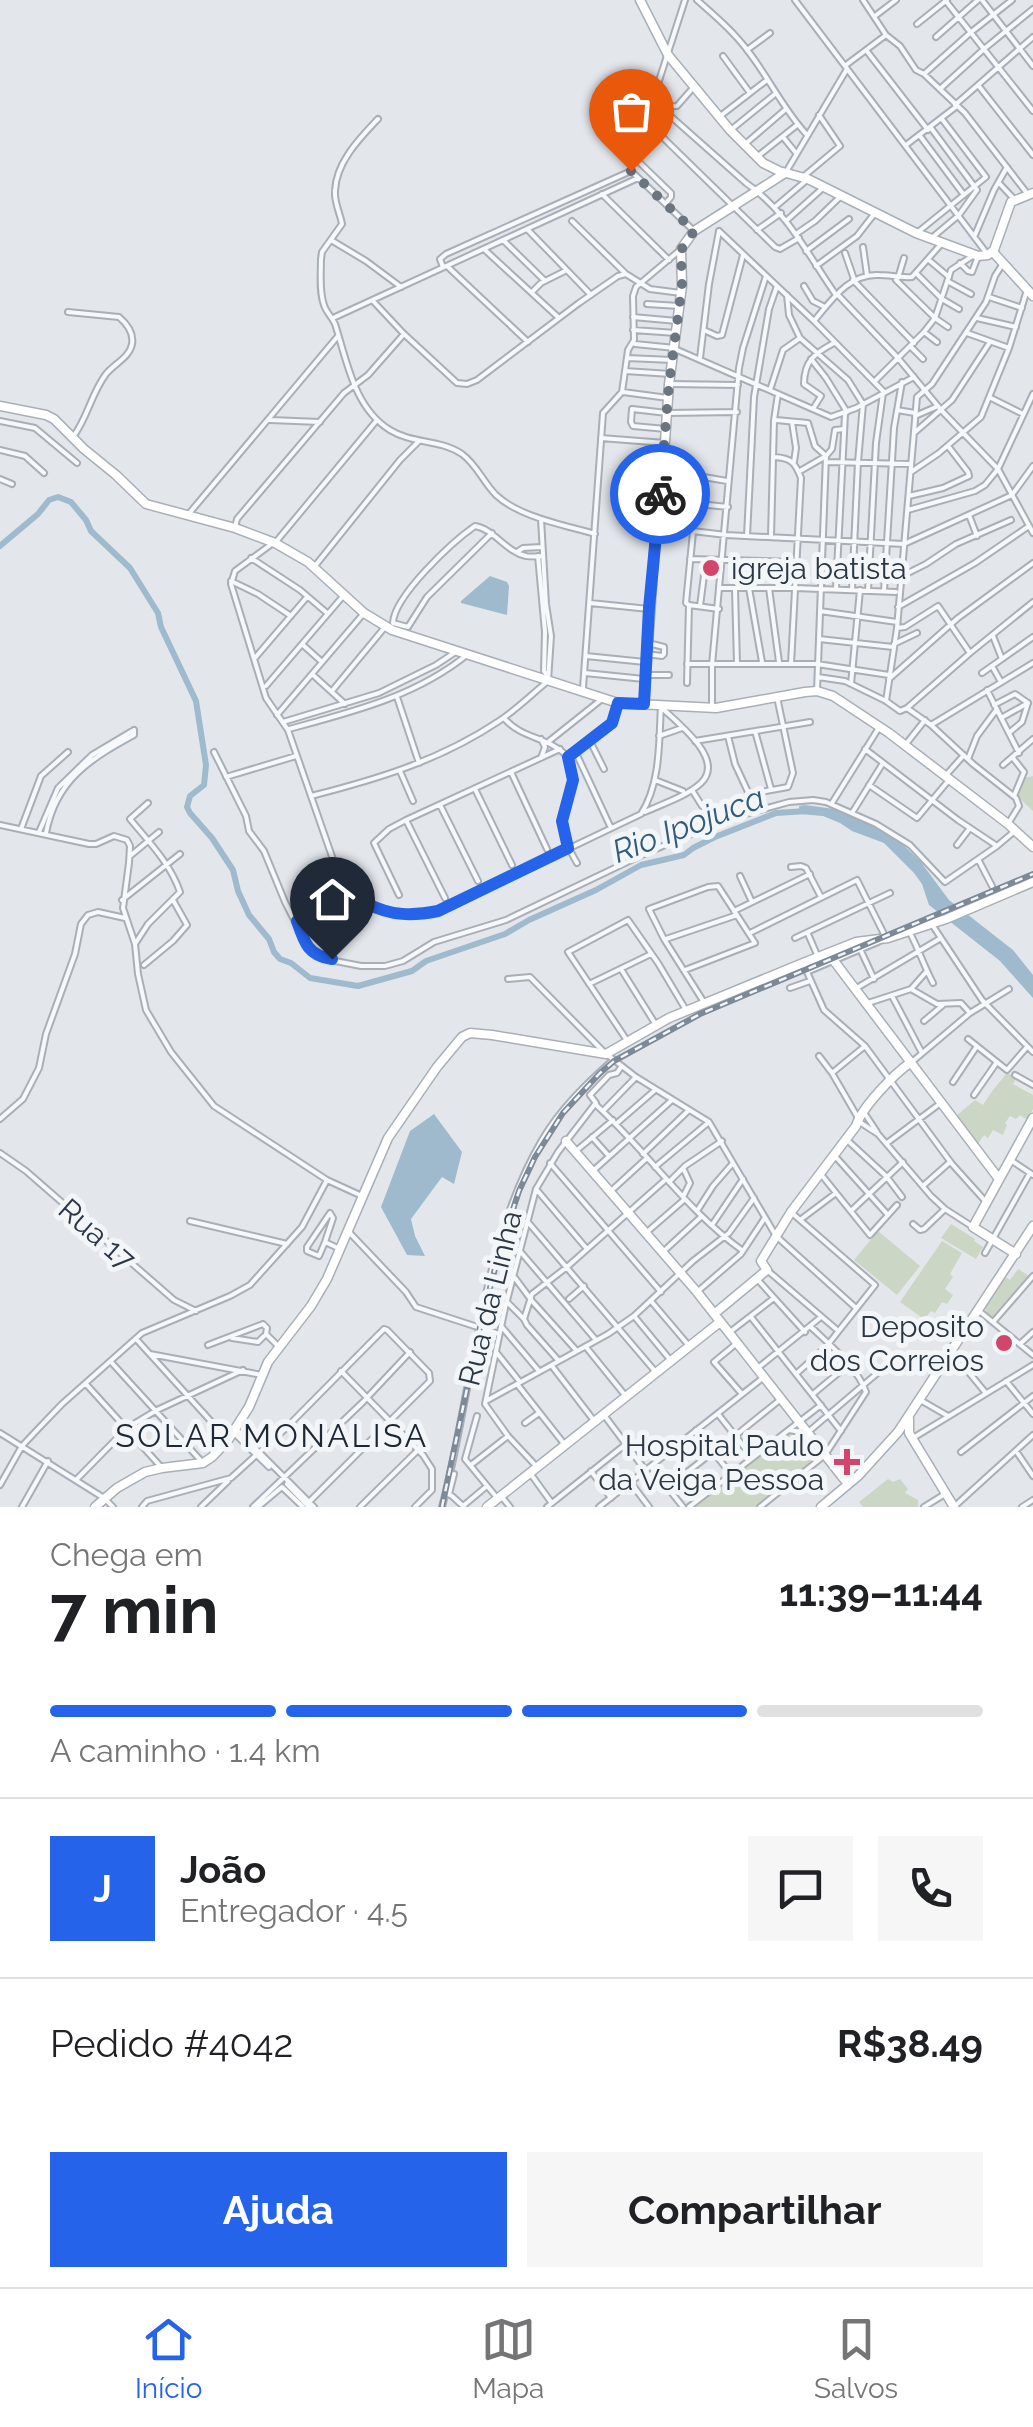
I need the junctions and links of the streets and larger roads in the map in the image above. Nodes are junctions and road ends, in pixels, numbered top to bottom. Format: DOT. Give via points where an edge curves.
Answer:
graph roads {
  1 [pos="640,0"];
  2 [pos="685,0"];
  3 [pos="695,0"];
  4 [pos="794,0"];
  5 [pos="862,0"];
  6 [pos="896,0"];
  7 [pos="946,0"];
  8 [pos="980,0"];
  9 [pos="1012,0"];
  10 [pos="1033,9"];
  11 [pos="993,14"];
  12 [pos="875,16"];
  13 [pos="959,17"];
  14 [pos="917,24"];
  15 [pos="1005,31"];
  16 [pos="970,32"];
  17 [pos="770,34"];
  18 [pos="886,35"];
  19 [pos="936,37"];
  20 [pos="1033,37"];
  21 [pos="1019,48"];
  22 [pos="984,49"];
  23 [pos="748,50"];
  24 [pos="866,50"];
  25 [pos="668,55"];
  26 [pos="723,56"];
  27 [pos="998,66"];
  28 [pos="1033,66"];
  29 [pos="846,67"];
  30 [pos="924,74"];
  31 [pos="767,80"];
  32 [pos="978,84"];
  33 [pos="694,86"];
  34 [pos="940,89"];
  35 [pos="750,92"];
  36 [pos="775,94"];
  37 [pos="656,106"];
  38 [pos="956,106"];
  39 [pos="786,110"];
  40 [pos="1033,111"];
  41 [pos="818,115"];
  42 [pos="719,117"];
  43 [pos="378,119"];
  44 [pos="942,119"];
  45 [pos="797,125"];
  46 [pos="929,129"];
  47 [pos="730,130"];
  48 [pos="807,135"];
  49 [pos="783,136"];
  50 [pos="920,136"];
  51 [pos="744,145"];
  52 [pos="906,145"];
  53 [pos="796,152"];
  54 [pos="1033,154"];
  55 [pos="757,158"];
  56 [pos="638,162"];
  57 [pos="1008,167"];
  58 [pos="785,173"];
  59 [pos="638,178"];
  60 [pos="805,178"];
  61 [pos="998,182"];
  62 [pos="976,186"];
  63 [pos="824,187"];
  64 [pos="758,190"];
  65 [pos="602,194"];
  66 [pos="1031,194"];
  67 [pos="964,195"];
  68 [pos="841,196"];
  69 [pos="1015,200"];
  70 [pos="666,203"];
  71 [pos="952,205"];
  72 [pos="732,206"];
  73 [pos="775,207"];
  74 [pos="780,213"];
  75 [pos="875,214"];
  76 [pos="959,216"];
  77 [pos="849,219"];
  78 [pos="572,220"];
  79 [pos="787,220"];
  80 [pos="527,229"];
  81 [pos="757,230"];
  82 [pos="694,231"];
  83 [pos="916,233"];
  84 [pos="798,236"];
  85 [pos="974,237"];
  86 [pos="930,239"];
  87 [pos="331,240"];
  88 [pos="504,240"];
  89 [pos="942,243"];
  90 [pos="863,247"];
  91 [pos="484,248"];
  92 [pos="681,250"];
  93 [pos="806,250"];
  94 [pos="845,253"];
  95 [pos="983,254"];
  96 [pos="743,255"];
  97 [pos="904,258"];
  98 [pos="928,259"];
  99 [pos="669,260"];
  100 [pos="960,263"];
  101 [pos="1004,264"];
  102 [pos="444,266"];
  103 [pos="816,266"];
  104 [pos="566,270"];
  105 [pos="626,274"];
  106 [pos="917,274"];
  107 [pos="868,275"];
  108 [pos="766,276"];
  109 [pos="896,277"];
  110 [pos="949,279"];
  111 [pos="854,280"];
  112 [pos="545,281"];
  113 [pos="642,282"];
  114 [pos="777,286"];
  115 [pos="804,286"];
  116 [pos="402,287"];
  117 [pos="531,292"];
  118 [pos="1030,292"];
  119 [pos="681,293"];
  120 [pos="591,294"];
  121 [pos="971,294"];
  122 [pos="787,295"];
  123 [pos="837,295"];
  124 [pos="989,296"];
  125 [pos="942,299"];
  126 [pos="373,301"];
  127 [pos="647,304"];
  128 [pos="679,306"];
  129 [pos="825,307"];
  130 [pos="1022,308"];
  131 [pos="959,309"];
  132 [pos="68,312"];
  133 [pos="633,317"];
  134 [pos="333,318"];
  135 [pos="559,318"];
  136 [pos="935,318"];
  137 [pos="975,318"];
  138 [pos="677,320"];
  139 [pos="814,321"];
  140 [pos="948,327"];
  141 [pos="1016,327"];
  142 [pos="633,330"];
  143 [pos="704,330"];
  144 [pos="924,332"];
  145 [pos="965,332"];
  146 [pos="676,333"];
  147 [pos="404,334"];
  148 [pos="338,336"];
  149 [pos="800,338"];
  150 [pos="528,342"];
  151 [pos="937,342"];
  152 [pos="990,342"];
  153 [pos="834,343"];
  154 [pos="632,344"];
  155 [pos="912,345"];
  156 [pos="675,348"];
  157 [pos="1009,348"];
  158 [pos="815,353"];
  159 [pos="626,358"];
  160 [pos="700,358"];
  161 [pos="898,358"];
  162 [pos="923,359"];
  163 [pos="672,360"];
  164 [pos="810,360"];
  165 [pos="624,370"];
  166 [pos="914,376"];
  167 [pos="738,377"];
  168 [pos="670,379"];
  169 [pos="874,381"];
  170 [pos="902,382"];
  171 [pos="355,384"];
  172 [pos="738,384"];
  173 [pos="756,385"];
  174 [pos="770,390"];
  175 [pos="925,390"];
  176 [pos="622,392"];
  177 [pos="884,393"];
  178 [pos="778,394"];
  179 [pos="1033,394"];
  180 [pos="990,397"];
  181 [pos="668,398"];
  182 [pos="1031,403"];
  183 [pos="864,404"];
  184 [pos="0,406"];
  185 [pos="813,409"];
  186 [pos="940,409"];
  187 [pos="897,410"];
  188 [pos="737,412"];
  189 [pos="846,412"];
  190 [pos="667,413"];
  191 [pos="915,414"];
  192 [pos="1023,414"];
  193 [pos="268,419"];
  194 [pos="377,420"];
  195 [pos="774,420"];
  196 [pos="0,421"];
  197 [pos="320,422"];
  198 [pos="792,422"];
  199 [pos="666,429"];
  200 [pos="844,429"];
  201 [pos="914,433"];
  202 [pos="963,433"];
  203 [pos="73,437"];
  204 [pos="601,438"];
  205 [pos="419,441"];
  206 [pos="665,443"];
  207 [pos="833,444"];
  208 [pos="842,445"];
  209 [pos="948,445"];
  210 [pos="0,450"];
  211 [pos="774,457"];
  212 [pos="826,459"];
  213 [pos="794,462"];
  214 [pos="842,462"];
  215 [pos="858,462"];
  216 [pos="876,462"];
  217 [pos="77,463"];
  218 [pos="892,463"];
  219 [pos="911,464"];
  220 [pos="1033,466"];
  221 [pos="998,469"];
  222 [pos="663,470"];
  223 [pos="798,472"];
  224 [pos="911,472"];
  225 [pos="44,473"];
  226 [pos="0,479"];
  227 [pos="730,482"];
  228 [pos="12,484"];
  229 [pos="1012,495"];
  230 [pos="910,496"];
  231 [pos="660,500"];
  232 [pos="728,508"];
  233 [pos="907,510"];
  234 [pos="969,514"];
  235 [pos="187,516"];
  236 [pos="541,518"];
  237 [pos="1011,520"];
  238 [pos="1030,524"];
  239 [pos="656,527"];
  240 [pos="234,528"];
  241 [pos="693,532"];
  242 [pos="1033,533"];
  243 [pos="492,534"];
  244 [pos="595,534"];
  245 [pos="726,535"];
  246 [pos="747,536"];
  247 [pos="771,536"];
  248 [pos="977,536"];
  249 [pos="798,538"];
  250 [pos="822,540"];
  251 [pos="839,540"];
  252 [pos="854,540"];
  253 [pos="872,541"];
  254 [pos="887,542"];
  255 [pos="274,543"];
  256 [pos="904,544"];
  257 [pos="543,546"];
  258 [pos="518,552"];
  259 [pos="541,556"];
  260 [pos="251,558"];
  261 [pos="690,558"];
  262 [pos="706,560"];
  263 [pos="724,560"];
  264 [pos="796,562"];
  265 [pos="1033,563"];
  266 [pos="314,566"];
  267 [pos="900,576"];
  268 [pos="231,581"];
  269 [pos="721,588"];
  270 [pos="736,588"];
  271 [pos="748,588"];
  272 [pos="770,588"];
  273 [pos="794,588"];
  274 [pos="821,589"];
  275 [pos="836,590"];
  276 [pos="852,590"];
  277 [pos="860,590"];
  278 [pos="868,591"];
  279 [pos="884,592"];
  280 [pos="898,593"];
  281 [pos="344,595"];
  282 [pos="308,597"];
  283 [pos="1033,602"];
  284 [pos="590,603"];
  285 [pos="690,605"];
  286 [pos="700,606"];
  287 [pos="898,607"];
  288 [pos="649,608"];
  289 [pos="719,608"];
  290 [pos="820,612"];
  291 [pos="364,613"];
  292 [pos="328,614"];
  293 [pos="291,616"];
  294 [pos="858,617"];
  295 [pos="389,624"];
  296 [pos="950,624"];
  297 [pos="897,625"];
  298 [pos="917,633"];
  299 [pos="992,636"];
  300 [pos="1033,637"];
  301 [pos="818,638"];
  302 [pos="647,643"];
  303 [pos="301,644"];
  304 [pos="856,644"];
  305 [pos="894,646"];
  306 [pos="457,651"];
  307 [pos="970,652"];
  308 [pos="468,654"];
  309 [pos="586,656"];
  310 [pos="256,658"];
  311 [pos="646,658"];
  312 [pos="1002,660"];
  313 [pos="322,662"];
  314 [pos="779,663"];
  315 [pos="1033,663"];
  316 [pos="687,664"];
  317 [pos="737,664"];
  318 [pos="762,664"];
  319 [pos="791,664"];
  320 [pos="817,664"];
  321 [pos="712,665"];
  322 [pos="992,666"];
  323 [pos="853,669"];
  324 [pos="585,673"];
  325 [pos="982,673"];
  326 [pos="312,674"];
  327 [pos="668,675"];
  328 [pos="816,676"];
  329 [pos="645,677"];
  330 [pos="889,677"];
  331 [pos="548,678"];
  332 [pos="1001,682"];
  333 [pos="686,683"];
  334 [pos="851,684"];
  335 [pos="264,688"];
  336 [pos="987,690"];
  337 [pos="817,691"];
  338 [pos="332,692"];
  339 [pos="582,693"];
  340 [pos="397,695"];
  341 [pos="777,696"];
  342 [pos="602,699"];
  343 [pos="886,702"];
  344 [pos="618,703"];
  345 [pos="1028,703"];
  346 [pos="345,704"];
  347 [pos="644,704"];
  348 [pos="661,706"];
  349 [pos="996,707"];
  350 [pos="712,708"];
  351 [pos="907,708"];
  352 [pos="276,715"];
  353 [pos="504,718"];
  354 [pos="1001,718"];
  355 [pos="924,720"];
  356 [pos="282,722"];
  357 [pos="810,722"];
  358 [pos="931,725"];
  359 [pos="783,726"];
  360 [pos="880,726"];
  361 [pos="682,728"];
  362 [pos="288,730"];
  363 [pos="755,731"];
  364 [pos="1008,732"];
  365 [pos="659,736"];
  366 [pos="728,736"];
  367 [pos="977,736"];
  368 [pos="1033,740"];
  369 [pos="545,741"];
  370 [pos="590,741"];
  371 [pos="695,742"];
  372 [pos="905,744"];
  373 [pos="560,749"];
  374 [pos="866,750"];
  375 [pos="68,752"];
  376 [pos="214,752"];
  377 [pos="576,753"];
  378 [pos="1019,753"];
  379 [pos="964,755"];
  380 [pos="296,756"];
  381 [pos="568,757"];
  382 [pos="542,758"];
  383 [pos="1013,758"];
  384 [pos="883,763"];
  385 [pos="419,764"];
  386 [pos="1003,765"];
  387 [pos="604,769"];
  388 [pos="400,771"];
  389 [pos="510,772"];
  390 [pos="226,777"];
  391 [pos="947,778"];
  392 [pos="655,780"];
  393 [pos="869,785"];
  394 [pos="474,788"];
  395 [pos="692,790"];
  396 [pos="771,790"];
  397 [pos="685,792"];
  398 [pos="310,796"];
  399 [pos="1016,799"];
  400 [pos="933,800"];
  401 [pos="413,801"];
  402 [pos="148,803"];
  403 [pos="440,804"];
  404 [pos="832,804"];
  405 [pos="702,806"];
  406 [pos="852,812"];
  407 [pos="640,814"];
  408 [pos="406,820"];
  409 [pos="0,825"];
  410 [pos="1012,827"];
  411 [pos="21,828"];
  412 [pos="611,828"];
  413 [pos="970,828"];
  414 [pos="43,832"];
  415 [pos="158,832"];
  416 [pos="149,840"];
  417 [pos="957,846"];
  418 [pos="998,846"];
  419 [pos="1033,847"];
  420 [pos="568,848"];
  421 [pos="548,849"];
  422 [pos="180,854"];
  423 [pos="130,856"];
  424 [pos="978,860"];
  425 [pos="576,864"];
  426 [pos="167,865"];
  427 [pos="512,866"];
  428 [pos="791,867"];
  429 [pos="810,874"];
  430 [pos="740,876"];
  431 [pos="478,881"];
  432 [pos="1033,882"];
  433 [pos="992,886"];
  434 [pos="890,894"];
  435 [pos="398,895"];
  436 [pos="821,897"];
  437 [pos="445,898"];
  438 [pos="122,900"];
  439 [pos="173,900"];
  440 [pos="752,902"];
  441 [pos="868,903"];
  442 [pos="368,904"];
  443 [pos="736,913"];
  444 [pos="125,918"];
  445 [pos="297,921"];
  446 [pos="933,926"];
  447 [pos="909,930"];
  448 [pos="807,932"];
  449 [pos="750,933"];
  450 [pos="795,938"];
  451 [pos="884,938"];
  452 [pos="941,938"];
  453 [pos="664,939"];
  454 [pos="135,944"];
  455 [pos="860,950"];
  456 [pos="919,951"];
  457 [pos="652,954"];
  458 [pos="818,957"];
  459 [pos="830,957"];
  460 [pos="144,965"];
  461 [pos="805,967"];
  462 [pos="620,968"];
  463 [pos="685,970"];
  464 [pos="926,971"];
  465 [pos="508,979"];
  466 [pos="874,979"];
  467 [pos="810,980"];
  468 [pos="934,982"];
  469 [pos="589,984"];
  470 [pos="790,988"];
  471 [pos="911,989"];
  472 [pos="1009,989"];
  473 [pos="854,990"];
  474 [pos="892,996"];
  475 [pos="984,1003"];
  476 [pos="705,1004"];
  477 [pos="865,1004"];
  478 [pos="943,1005"];
  479 [pos="686,1010"];
  480 [pos="970,1013"];
  481 [pos="924,1021"];
  482 [pos="656,1025"];
  483 [pos="968,1039"];
  484 [pos="627,1042"];
  485 [pos="865,1046"];
  486 [pos="977,1046"];
  487 [pos="1027,1047"];
  488 [pos="922,1052"];
  489 [pos="1033,1052"];
  490 [pos="818,1056"];
  491 [pos="610,1057"];
  492 [pos="910,1062"];
  493 [pos="997,1062"];
  494 [pos="621,1067"];
  495 [pos="832,1073"];
  496 [pos="1015,1075"];
  497 [pos="636,1078"];
  498 [pos="891,1082"];
  499 [pos="953,1082"];
  500 [pos="1033,1085"];
  501 [pos="656,1089"];
  502 [pos="974,1095"];
  503 [pos="618,1097"];
  504 [pos="672,1100"];
  505 [pos="942,1102"];
  506 [pos="595,1104"];
  507 [pos="689,1110"];
  508 [pos="602,1111"];
  509 [pos="863,1118"];
  510 [pos="1033,1118"];
  511 [pos="0,1119"];
  512 [pos="919,1119"];
  513 [pos="613,1120"];
  514 [pos="710,1122"];
  515 [pos="592,1137"];
  516 [pos="846,1138"];
  517 [pos="629,1139"];
  518 [pos="566,1141"];
  519 [pos="722,1141"];
  520 [pos="887,1144"];
  521 [pos="576,1151"];
  522 [pos="0,1154"];
  523 [pos="834,1154"];
  524 [pos="608,1156"];
  525 [pos="645,1156"];
  526 [pos="1010,1160"];
  527 [pos="734,1162"];
  528 [pos="903,1162"];
  529 [pos="950,1162"];
  530 [pos="550,1164"];
  531 [pos="655,1167"];
  532 [pos="683,1168"];
  533 [pos="593,1171"];
  534 [pos="820,1173"];
  535 [pos="1032,1174"];
  536 [pos="886,1176"];
  537 [pos="743,1178"];
  538 [pos="999,1179"];
  539 [pos="327,1180"];
  540 [pos="667,1181"];
  541 [pos="922,1186"];
  542 [pos="536,1189"];
  543 [pos="610,1191"];
  544 [pos="836,1193"];
  545 [pos="868,1193"];
  546 [pos="362,1196"];
  547 [pos="902,1197"];
  548 [pos="684,1198"];
  549 [pos="754,1198"];
  550 [pos="986,1203"];
  551 [pos="897,1205"];
  552 [pos="944,1209"];
  553 [pos="697,1211"];
  554 [pos="851,1211"];
  555 [pos="791,1212"];
  556 [pos="628,1213"];
  557 [pos="888,1214"];
  558 [pos="702,1216"];
  559 [pos="766,1217"];
  560 [pos="190,1220"];
  561 [pos="526,1220"];
  562 [pos="800,1220"];
  563 [pos="712,1224"];
  564 [pos="913,1224"];
  565 [pos="1033,1226"];
  566 [pos="974,1227"];
  567 [pos="608,1230"];
  568 [pos="348,1231"];
  569 [pos="646,1233"];
  570 [pos="776,1236"];
  571 [pos="724,1237"];
  572 [pos="993,1239"];
  573 [pos="324,1242"];
  574 [pos="286,1244"];
  575 [pos="587,1248"];
  576 [pos="340,1249"];
  577 [pos="519,1250"];
  578 [pos="743,1250"];
  579 [pos="662,1252"];
  580 [pos="985,1252"];
  581 [pos="1016,1254"];
  582 [pos="567,1267"];
  583 [pos="768,1270"];
  584 [pos="680,1273"];
  585 [pos="514,1276"];
  586 [pos="1033,1276"];
  587 [pos="757,1280"];
  588 [pos="546,1284"];
  589 [pos="584,1286"];
  590 [pos="661,1292"];
  591 [pos="697,1292"];
  592 [pos="569,1298"];
  593 [pos="774,1298"];
  594 [pos="651,1300"];
  595 [pos="532,1301"];
  596 [pos="506,1302"];
  597 [pos="856,1308"];
  598 [pos="977,1310"];
  599 [pos="196,1311"];
  600 [pos="634,1316"];
  601 [pos="751,1317"];
  602 [pos="822,1317"];
  603 [pos="717,1318"];
  604 [pos="524,1319"];
  605 [pos="994,1322"];
  606 [pos="501,1326"];
  607 [pos="812,1326"];
  608 [pos="480,1327"];
  609 [pos="619,1327"];
  610 [pos="838,1330"];
  611 [pos="805,1332"];
  612 [pos="1033,1332"];
  613 [pos="729,1333"];
  614 [pos="266,1334"];
  615 [pos="499,1334"];
  616 [pos="136,1338"];
  617 [pos="227,1338"];
  618 [pos="596,1340"];
  619 [pos="737,1343"];
  620 [pos="828,1344"];
  621 [pos="1020,1344"];
  622 [pos="208,1345"];
  623 [pos="279,1346"];
  624 [pos="585,1346"];
  625 [pos="690,1346"];
  626 [pos="576,1350"];
  627 [pos="410,1352"];
  628 [pos="496,1352"];
  629 [pos="778,1352"];
  630 [pos="150,1354"];
  631 [pos="1033,1355"];
  632 [pos="947,1356"];
  633 [pos="558,1360"];
  634 [pos="111,1362"];
  635 [pos="672,1362"];
  636 [pos="550,1365"];
  637 [pos="848,1365"];
  638 [pos="1033,1365"];
  639 [pos="757,1369"];
  640 [pos="243,1370"];
  641 [pos="341,1370"];
  642 [pos="881,1370"];
  643 [pos="539,1371"];
  644 [pos="657,1374"];
  645 [pos="796,1374"];
  646 [pos="262,1375"];
  647 [pos="764,1377"];
  648 [pos="1006,1381"];
  649 [pos="519,1383"];
  650 [pos="86,1384"];
  651 [pos="864,1386"];
  652 [pos="985,1392"];
  653 [pos="742,1394"];
  654 [pos="812,1394"];
  655 [pos="188,1396"];
  656 [pos="851,1396"];
  657 [pos="1033,1396"];
  658 [pos="367,1398"];
  659 [pos="627,1398"];
  660 [pos="781,1399"];
  661 [pos="920,1399"];
  662 [pos="486,1401"];
  663 [pos="858,1404"];
  664 [pos="1024,1404"];
  665 [pos="821,1405"];
  666 [pos="156,1410"];
  667 [pos="539,1412"];
  668 [pos="718,1414"];
  669 [pos="1033,1414"];
  670 [pos="477,1416"];
  671 [pos="604,1416"];
  672 [pos="829,1416"];
  673 [pos="948,1416"];
  674 [pos="908,1417"];
  675 [pos="390,1420"];
  676 [pos="798,1421"];
  677 [pos="595,1422"];
  678 [pos="525,1423"];
  679 [pos="127,1428"];
  680 [pos="696,1430"];
  681 [pos="787,1430"];
  682 [pos="841,1431"];
  683 [pos="898,1432"];
  684 [pos="0,1433"];
  685 [pos="232,1433"];
  686 [pos="808,1433"];
  687 [pos="1033,1435"];
  688 [pos="508,1436"];
  689 [pos="735,1436"];
  690 [pos="910,1436"];
  691 [pos="626,1444"];
  692 [pos="22,1446"];
  693 [pos="565,1446"];
  694 [pos="418,1449"];
  695 [pos="1016,1451"];
  696 [pos="713,1452"];
  697 [pos="961,1452"];
  698 [pos="257,1453"];
  699 [pos="825,1455"];
  700 [pos="752,1457"];
  701 [pos="48,1461"];
  702 [pos="204,1463"];
  703 [pos="1033,1463"];
  704 [pos="470,1465"];
  705 [pos="1027,1467"];
  706 [pos="162,1468"];
  707 [pos="648,1469"];
  708 [pos="533,1470"];
  709 [pos="592,1472"];
  710 [pos="730,1473"];
  711 [pos="454,1474"];
  712 [pos="1033,1476"];
  713 [pos="231,1478"];
  714 [pos="283,1478"];
  715 [pos="76,1480"];
  716 [pos="630,1483"];
  717 [pos="848,1484"];
  718 [pos="0,1485"];
  719 [pos="487,1486"];
  720 [pos="668,1488"];
  721 [pos="447,1494"];
  722 [pos="945,1494"];
  723 [pos="500,1497"];
  724 [pos="104,1498"];
  725 [pos="610,1498"];
  726 [pos="1033,1500"];
  727 [pos="308,1505"];
  728 [pos="549,1505"];
  729 [pos="463,1506"];
  730 [pos="647,1506"];
  731 [pos="22,1507"];
  732 [pos="95,1507"];
  733 [pos="113,1507"];
  734 [pos="142,1507"];
  735 [pos="201,1507"];
  736 [pos="256,1507"];
  737 [pos="360,1507"];
  738 [pos="415,1507"];
  739 [pos="442,1507"];
  740 [pos="487,1507"];
  741 [pos="510,1507"];
  742 [pos="599,1507"];
  743 [pos="686,1507"];
  744 [pos="760,1507"];
  745 [pos="820,1507"];
  746 [pos="924,1507"];
  747 [pos="954,1507"];
  748 [pos="1022,1507"];
  1 -- 25 [label="street"];
  2 -- 3 [label="street"];
  2 -- 25 [label="street"];
  3 -- 23 [label="street"];
  4 -- 29 [label="street"];
  5 -- 12 [label="street"];
  6 -- 12 [label="street"];
  7 -- 13 [label="street"];
  7 -- 14 [label="street"];
  8 -- 11 [label="street"];
  8 -- 13 [label="street"];
  9 -- 11 [label="street"];
  10 -- 15 [label="street"];
  11 -- 15 [label="street"];
  11 -- 16 [label="street"];
  12 -- 18 [label="street"];
  13 -- 16 [label="street"];
  13 -- 19 [label="street"];
  15 -- 21 [label="street"];
  15 -- 22 [label="street"];
  16 -- 22 [label="street"];
  16 -- 30 [label="street"];
  17 -- 23 [label="street"];
  18 -- 24 [label="street"];
  18 -- 30 [label="street"];
  20 -- 21 [label="street"];
  21 -- 27 [label="street"];
  21 -- 28 [label="street"];
  22 -- 27 [label="street"];
  22 -- 34 [label="street"];
  23 -- 31 [label="street"];
  24 -- 29 [label="street"];
  24 -- 46 [label="street"];
  25 -- 33 [label="street"];
  25 -- 37 [label="street"];
  26 -- 35 [label="street"];
  27 -- 32 [label="street"];
  27 -- 40 [label="street"];
  29 -- 41 [label="street"];
  29 -- 52 [label="street"];
  30 -- 34 [label="street"];
  31 -- 35 [label="street"];
  31 -- 36 [label="street"];
  32 -- 38 [label="street"];
  32 -- 54 [label="street"];
  33 -- 37 [label="street" via="677,106"];
  33 -- 42 [label="street"];
  34 -- 38 [label="street"];
  35 -- 42 [label="street"];
  36 -- 39 [label="street"];
  36 -- 47 [label="street"];
  37 -- 64 [label="street"];
  37 -- 72 [label="street" via="646,121"];
  38 -- 44 [label="street"];
  38 -- 57 [label="street"];
  39 -- 45 [label="street"];
  39 -- 51 [label="street"];
  41 -- 48 [label="street"];
  41 -- 60 [label="street" via="840,146"];
  42 -- 47 [label="street"];
  43 -- 87 [label="street" via="343,164 335,193 342,224"];
  44 -- 46 [label="street"];
  44 -- 62 [label="street" via="985,174"];
  45 -- 48 [label="street"];
  45 -- 49 [label="street"];
  46 -- 50 [label="street"];
  46 -- 62 [label="street"];
  47 -- 51 [label="street"];
  48 -- 53 [label="street"];
  49 -- 53 [label="street"];
  49 -- 55 [label="street"];
  50 -- 52 [label="street"];
  50 -- 67 [label="street"];
  51 -- 55 [label="street"];
  52 -- 71 [label="street"];
  53 -- 58 [label="street"];
  55 -- 58 [label="street"];
  56 -- 70 [label="street" via="671,193"];
  57 -- 61 [label="street"];
  57 -- 66 [label="street"];
  58 -- 60 [label="street"];
  58 -- 64 [label="street"];
  59 -- 65 [label="street"];
  59 -- 70 [label="street"];
  59 -- 102 [label="street" via="631,171 606,181 444,256"];
  60 -- 63 [label="street"];
  60 -- 73 [label="street"];
  61 -- 69 [label="street"];
  61 -- 85 [label="street"];
  62 -- 67 [label="street"];
  62 -- 76 [label="street"];
  63 -- 68 [label="street"];
  63 -- 79 [label="street"];
  64 -- 72 [label="street"];
  64 -- 73 [label="street"];
  65 -- 80 [label="street"];
  65 -- 99 [label="street"];
  66 -- 69 [label="street"];
  67 -- 71 [label="street"];
  68 -- 75 [label="street"];
  68 -- 84 [label="street"];
  69 -- 95 [label="street" via="997,244"];
  70 -- 82 [label="street"];
  71 -- 76 [label="street"];
  71 -- 83 [label="street"];
  72 -- 81 [label="street"];
  72 -- 82 [label="street"];
  73 -- 74 [label="street"];
  74 -- 79 [label="street"];
  74 -- 81 [label="street"];
  75 -- 83 [label="street"];
  75 -- 103 [label="street"];
  76 -- 85 [label="street"];
  76 -- 86 [label="street"];
  77 -- 93 [label="street"];
  78 -- 105 [label="street"];
  79 -- 84 [label="street"];
  80 -- 88 [label="street"];
  80 -- 104 [label="street"];
  81 -- 84 [label="street" via="779,249"];
  82 -- 92 [label="street"];
  83 -- 86 [label="street"];
  84 -- 93 [label="street"];
  85 -- 95 [label="street"];
  86 -- 89 [label="street"];
  87 -- 116 [label="street"];
  87 -- 134 [label="street" via="321,265 322,300"];
  88 -- 91 [label="street"];
  88 -- 112 [label="street"];
  89 -- 95 [label="street"];
  89 -- 98 [label="street"];
  90 -- 107 [label="street"];
  91 -- 102 [label="street"];
  91 -- 117 [label="street"];
  92 -- 99 [label="street"];
  92 -- 119 [label="street"];
  93 -- 103 [label="street"];
  94 -- 111 [label="street"];
  95 -- 100 [label="street"];
  95 -- 100 [label="street" via="974,271"];
  95 -- 101 [label="street"];
  96 -- 108 [label="street"];
  96 -- 143 [label="street" via="722,335"];
  96 -- 143 [label="street" via="720,231"];
  97 -- 109 [label="street"];
  98 -- 106 [label="street"];
  98 -- 110 [label="street"];
  99 -- 113 [label="street"];
  100 -- 110 [label="street"];
  101 -- 118 [label="street"];
  101 -- 124 [label="street"];
  102 -- 116 [label="street"];
  102 -- 150 [label="street"];
  103 -- 123 [label="street"];
  104 -- 112 [label="street"];
  104 -- 120 [label="street"];
  105 -- 113 [label="street"];
  105 -- 120 [label="street"];
  106 -- 109 [label="street"];
  106 -- 125 [label="street"];
  107 -- 109 [label="street"];
  107 -- 111 [label="street"];
  108 -- 114 [label="street"];
  108 -- 167 [label="street"];
  109 -- 136 [label="street"];
  110 -- 121 [label="street"];
  110 -- 125 [label="street"];
  111 -- 123 [label="street"];
  111 -- 155 [label="street"];
  112 -- 117 [label="street"];
  113 -- 119 [label="street"];
  113 -- 133 [label="street" via="634,292"];
  114 -- 122 [label="street"];
  114 -- 173 [label="street"];
  115 -- 129 [label="street"];
  116 -- 126 [label="street"];
  117 -- 135 [label="street"];
  118 -- 130 [label="street"];
  119 -- 128 [label="street"];
  120 -- 135 [label="street"];
  122 -- 139 [label="street"];
  122 -- 149 [label="street"];
  123 -- 129 [label="street"];
  123 -- 161 [label="street"];
  124 -- 130 [label="street"];
  124 -- 137 [label="street"];
  125 -- 131 [label="street"];
  125 -- 136 [label="street"];
  126 -- 134 [label="street"];
  126 -- 147 [label="street"];
  127 -- 128 [label="street"];
  128 -- 138 [label="street"];
  129 -- 139 [label="street"];
  130 -- 141 [label="street"];
  132 -- 203 [label="street" via="119,317 133,343 103,378"];
  133 -- 138 [label="street"];
  133 -- 142 [label="street"];
  134 -- 148 [label="street"];
  135 -- 150 [label="street"];
  136 -- 140 [label="street"];
  136 -- 144 [label="street"];
  137 -- 141 [label="street"];
  137 -- 145 [label="street"];
  138 -- 146 [label="street"];
  139 -- 153 [label="street"];
  141 -- 157 [label="street"];
  142 -- 146 [label="street"];
  142 -- 154 [label="street"];
  143 -- 160 [label="street"];
  144 -- 151 [label="street"];
  144 -- 155 [label="street"];
  145 -- 152 [label="street"];
  145 -- 175 [label="street"];
  146 -- 156 [label="street"];
  147 -- 150 [label="street" via="466,384"];
  147 -- 171 [label="street"];
  148 -- 171 [label="street"];
  148 -- 193 [label="street"];
  149 -- 158 [label="street"];
  149 -- 174 [label="street" via="783,350"];
  152 -- 157 [label="street"];
  152 -- 186 [label="street"];
  153 -- 158 [label="street"];
  153 -- 169 [label="street"];
  154 -- 156 [label="street"];
  154 -- 159 [label="street"];
  155 -- 161 [label="street"];
  155 -- 162 [label="street"];
  156 -- 160 [label="street"];
  156 -- 163 [label="street"];
  157 -- 180 [label="street"];
  158 -- 164 [label="street"];
  158 -- 183 [label="street" via="848,380"];
  159 -- 163 [label="street"];
  159 -- 165 [label="street"];
  160 -- 167 [label="street"];
  161 -- 166 [label="street"];
  161 -- 169 [label="street"];
  163 -- 168 [label="street"];
  164 -- 185 [label="street" via="802,382 822,398"];
  164 -- 189 [label="street"];
  165 -- 168 [label="street"];
  165 -- 176 [label="street"];
  166 -- 170 [label="street"];
  166 -- 175 [label="street"];
  167 -- 172 [label="street"];
  167 -- 173 [label="street"];
  168 -- 172 [label="street"];
  168 -- 181 [label="street"];
  169 -- 177 [label="street"];
  170 -- 177 [label="street"];
  170 -- 187 [label="street"];
  171 -- 194 [label="street"];
  171 -- 197 [label="street"];
  172 -- 188 [label="street"];
  173 -- 174 [label="street"];
  173 -- 246 [label="street"];
  174 -- 178 [label="street"];
  175 -- 186 [label="street"];
  175 -- 191 [label="street" via="917,396"];
  176 -- 181 [label="street"];
  176 -- 204 [label="street" via="603,413"];
  177 -- 183 [label="street"];
  177 -- 216 [label="street"];
  178 -- 185 [label="street"];
  178 -- 195 [label="street"];
  179 -- 182 [label="street"];
  180 -- 192 [label="street"];
  180 -- 202 [label="street"];
  181 -- 190 [label="street"];
  182 -- 192 [label="street"];
  183 -- 189 [label="street"];
  183 -- 215 [label="street"];
  184 -- 203 [label="street" via="46,415"];
  185 -- 189 [label="street" via="831,417"];
  186 -- 191 [label="street"];
  186 -- 201 [label="street"];
  186 -- 202 [label="street"];
  187 -- 191 [label="street"];
  187 -- 218 [label="street"];
  188 -- 190 [label="street"];
  188 -- 227 [label="street"];
  189 -- 200 [label="street"];
  190 -- 199 [label="street"];
  190 -- 199 [label="street" via="632,409 631,422"];
  191 -- 201 [label="street"];
  192 -- 221 [label="street"];
  193 -- 197 [label="street"];
  193 -- 235 [label="street"];
  194 -- 205 [label="street"];
  194 -- 255 [label="street"];
  195 -- 198 [label="street"];
  195 -- 211 [label="street"];
  196 -- 217 [label="street" via="35,428"];
  197 -- 240 [label="street"];
  198 -- 212 [label="street" via="808,423"];
  198 -- 213 [label="street"];
  199 -- 206 [label="street"];
  200 -- 207 [label="street" via="835,430"];
  200 -- 208 [label="street"];
  201 -- 219 [label="street"];
  202 -- 209 [label="street"];
  202 -- 221 [label="street"];
  203 -- 235 [label="street" via="142,501"];
  204 -- 206 [label="street"];
  204 -- 244 [label="street"];
  205 -- 236 [label="street" via="458,452 498,497"];
  205 -- 266 [label="street"];
  206 -- 222 [label="street"];
  207 -- 208 [label="street"];
  207 -- 212 [label="street"];
  208 -- 214 [label="street"];
  209 -- 224 [label="street"];
  209 -- 230 [label="street" via="969,476"];
  210 -- 225 [label="street" via="25,456"];
  211 -- 213 [label="street"];
  211 -- 247 [label="street"];
  212 -- 214 [label="street"];
  212 -- 223 [label="street"];
  212 -- 250 [label="street"];
  213 -- 223 [label="street"];
  214 -- 215 [label="street"];
  214 -- 251 [label="street"];
  215 -- 216 [label="street"];
  215 -- 252 [label="street"];
  216 -- 218 [label="street"];
  216 -- 253 [label="street"];
  218 -- 219 [label="street"];
  218 -- 254 [label="street"];
  219 -- 224 [label="street"];
  220 -- 229 [label="street"];
  221 -- 229 [label="street"];
  221 -- 233 [label="street" via="978,490"];
  222 -- 227 [label="street"];
  222 -- 231 [label="street"];
  223 -- 249 [label="street"];
  224 -- 230 [label="street"];
  226 -- 228 [label="street"];
  227 -- 232 [label="street"];
  229 -- 234 [label="street"];
  229 -- 238 [label="street"];
  230 -- 233 [label="street"];
  231 -- 232 [label="street"];
  231 -- 239 [label="street"];
  232 -- 245 [label="street"];
  233 -- 256 [label="street"];
  234 -- 248 [label="street"];
  234 -- 256 [label="street"];
  235 -- 240 [label="street"];
  236 -- 244 [label="street"];
  236 -- 257 [label="street"];
  237 -- 248 [label="street"];
  238 -- 242 [label="street"];
  238 -- 287 [label="street" via="976,564"];
  239 -- 241 [label="street"];
  239 -- 288 [label="street"];
  240 -- 255 [label="street"];
  241 -- 245 [label="street"];
  241 -- 261 [label="street"];
  243 -- 258 [label="street"];
  243 -- 295 [label="street" via="427,596 408,627"];
  243 -- 295 [label="street" via="472,527 409,589"];
  244 -- 284 [label="street"];
  245 -- 246 [label="street"];
  245 -- 263 [label="street"];
  246 -- 247 [label="street"];
  247 -- 249 [label="street"];
  248 -- 267 [label="street"];
  249 -- 250 [label="street"];
  249 -- 264 [label="street"];
  250 -- 251 [label="street"];
  250 -- 274 [label="street"];
  251 -- 252 [label="street"];
  251 -- 275 [label="street"];
  252 -- 253 [label="street"];
  252 -- 276 [label="street"];
  253 -- 254 [label="street"];
  253 -- 278 [label="street"];
  254 -- 256 [label="street"];
  254 -- 279 [label="street"];
  255 -- 260 [label="street"];
  255 -- 266 [label="street"];
  256 -- 267 [label="street"];
  257 -- 258 [label="street"];
  257 -- 259 [label="street"];
  258 -- 259 [label="street"];
  259 -- 331 [label="street" via="551,636"];
  260 -- 268 [label="street"];
  260 -- 282 [label="street"];
  261 -- 262 [label="street"];
  261 -- 285 [label="street"];
  262 -- 263 [label="street"];
  262 -- 286 [label="street"];
  263 -- 264 [label="street"];
  263 -- 269 [label="street"];
  264 -- 273 [label="street"];
  265 -- 296 [label="street"];
  266 -- 281 [label="street"];
  267 -- 280 [label="street"];
  268 -- 293 [label="street"];
  268 -- 310 [label="street"];
  269 -- 270 [label="street"];
  269 -- 289 [label="street"];
  270 -- 271 [label="street"];
  270 -- 317 [label="street"];
  271 -- 272 [label="street"];
  271 -- 318 [label="street"];
  272 -- 273 [label="street"];
  272 -- 314 [label="street"];
  273 -- 274 [label="street"];
  273 -- 319 [label="street"];
  274 -- 275 [label="street"];
  274 -- 290 [label="street"];
  275 -- 276 [label="street"];
  276 -- 277 [label="street"];
  277 -- 278 [label="street"];
  277 -- 294 [label="street"];
  278 -- 279 [label="street"];
  279 -- 280 [label="street"];
  280 -- 287 [label="street"];
  281 -- 291 [label="street"];
  281 -- 292 [label="street"];
  282 -- 292 [label="street"];
  282 -- 293 [label="street"];
  283 -- 299 [label="street"];
  284 -- 288 [label="street"];
  284 -- 309 [label="street"];
  285 -- 286 [label="street"];
  285 -- 316 [label="street"];
  286 -- 289 [label="street"];
  287 -- 297 [label="street"];
  288 -- 302 [label="street"];
  289 -- 321 [label="street"];
  290 -- 294 [label="street"];
  290 -- 301 [label="street"];
  291 -- 295 [label="street"];
  291 -- 313 [label="street"];
  292 -- 303 [label="street"];
  293 -- 310 [label="street"];
  294 -- 297 [label="street"];
  294 -- 304 [label="street"];
  295 -- 306 [label="street"];
  295 -- 338 [label="street"];
  296 -- 297 [label="street" via="938,606 905,627"];
  296 -- 307 [label="street"];
  296 -- 330 [label="street"];
  297 -- 305 [label="street"];
  298 -- 305 [label="street"];
  299 -- 307 [label="street"];
  299 -- 312 [label="street"];
  300 -- 312 [label="street"];
  301 -- 304 [label="street"];
  301 -- 320 [label="street"];
  302 -- 311 [label="street"];
  302 -- 311 [label="street" via="663,646 664,654"];
  303 -- 313 [label="street"];
  303 -- 335 [label="street"];
  304 -- 305 [label="street"];
  304 -- 323 [label="street"];
  305 -- 330 [label="street"];
  306 -- 308 [label="street"];
  306 -- 346 [label="street"];
  307 -- 351 [label="street"];
  308 -- 331 [label="street"];
  308 -- 340 [label="street"];
  309 -- 311 [label="street"];
  309 -- 324 [label="street"];
  310 -- 335 [label="street"];
  311 -- 329 [label="street"];
  312 -- 322 [label="street"];
  313 -- 326 [label="street"];
  314 -- 318 [label="street"];
  314 -- 319 [label="street"];
  315 -- 332 [label="street"];
  316 -- 321 [label="street"];
  316 -- 333 [label="street"];
  317 -- 318 [label="street"];
  317 -- 321 [label="street"];
  319 -- 320 [label="street"];
  320 -- 323 [label="street"];
  320 -- 328 [label="street"];
  321 -- 350 [label="street"];
  322 -- 325 [label="street"];
  322 -- 332 [label="street"];
  323 -- 330 [label="street"];
  323 -- 334 [label="street"];
  324 -- 329 [label="street"];
  324 -- 339 [label="street"];
  326 -- 338 [label="street"];
  326 -- 352 [label="street"];
  327 -- 329 [label="street"];
  328 -- 334 [label="street"];
  328 -- 337 [label="street"];
  329 -- 347 [label="street"];
  330 -- 343 [label="street"];
  331 -- 339 [label="street"];
  331 -- 353 [label="street"];
  332 -- 336 [label="street"];
  334 -- 343 [label="street"];
  335 -- 352 [label="street"];
  336 -- 349 [label="street"];
  336 -- 358 [label="street"];
  337 -- 341 [label="street"];
  337 -- 360 [label="street"];
  338 -- 346 [label="street"];
  339 -- 342 [label="street"];
  340 -- 362 [label="street"];
  340 -- 385 [label="street"];
  341 -- 350 [label="street"];
  341 -- 359 [label="street"];
  342 -- 344 [label="street"];
  342 -- 369 [label="street"];
  343 -- 351 [label="street"];
  344 -- 347 [label="street"];
  344 -- 370 [label="street" via="612,723"];
  345 -- 349 [label="street" via="1013,694"];
  345 -- 354 [label="street"];
  345 -- 364 [label="street" via="1022,722"];
  346 -- 356 [label="street"];
  347 -- 348 [label="street"];
  348 -- 350 [label="street"];
  348 -- 361 [label="street"];
  348 -- 365 [label="street"];
  349 -- 354 [label="street"];
  349 -- 367 [label="street"];
  351 -- 355 [label="street"];
  352 -- 356 [label="street"];
  353 -- 369 [label="street" via="514,730"];
  353 -- 385 [label="street"];
  354 -- 364 [label="street"];
  355 -- 358 [label="street"];
  355 -- 372 [label="street"];
  356 -- 362 [label="street"];
  357 -- 359 [label="street"];
  358 -- 379 [label="street"];
  359 -- 363 [label="street"];
  359 -- 396 [label="street" via="793,773 788,787"];
  360 -- 372 [label="street"];
  360 -- 374 [label="street"];
  361 -- 365 [label="street"];
  361 -- 371 [label="street"];
  362 -- 380 [label="street"];
  363 -- 366 [label="street"];
  363 -- 396 [label="street"];
  364 -- 378 [label="street"];
  365 -- 392 [label="street"];
  366 -- 371 [label="street"];
  366 -- 396 [label="street" via="748,792"];
  367 -- 379 [label="street"];
  367 -- 379 [label="street"];
  368 -- 378 [label="street"];
  369 -- 373 [label="street"];
  369 -- 382 [label="street"];
  370 -- 377 [label="street"];
  370 -- 387 [label="street"];
  371 -- 395 [label="street" via="708,759 707,775"];
  372 -- 391 [label="street"];
  373 -- 381 [label="street"];
  373 -- 382 [label="street"];
  374 -- 384 [label="street"];
  374 -- 404 [label="street"];
  375 -- 411 [label="street" via="41,776"];
  376 -- 390 [label="street"];
  377 -- 381 [label="street"];
  377 -- 412 [label="street"];
  378 -- 383 [label="street"];
  379 -- 391 [label="street"];
  379 -- 399 [label="street"];
  380 -- 390 [label="street"];
  380 -- 398 [label="street"];
  381 -- 420 [label="street" via="573,780 562,821"];
  382 -- 389 [label="street"];
  383 -- 386 [label="street"];
  383 -- 399 [label="street" via="1024,772"];
  384 -- 393 [label="street"];
  384 -- 400 [label="street"];
  385 -- 388 [label="street"];
  388 -- 398 [label="street"];
  388 -- 401 [label="street"];
  389 -- 394 [label="street"];
  389 -- 421 [label="street"];
  390 -- 445 [label="street"];
  391 -- 400 [label="street"];
  391 -- 410 [label="street"];
  392 -- 397 [label="street"];
  392 -- 407 [label="street"];
  393 -- 400 [label="street" via="914,818"];
  393 -- 406 [label="street"];
  394 -- 403 [label="street"];
  394 -- 427 [label="street"];
  395 -- 397 [label="street"];
  395 -- 405 [label="street"];
  397 -- 407 [label="street"];
  398 -- 442 [label="street" via="339,876"];
  399 -- 410 [label="street"];
  400 -- 413 [label="street"];
  402 -- 416 [label="street" via="130,820"];
  403 -- 408 [label="street"];
  403 -- 431 [label="street"];
  404 -- 406 [label="street"];
  404 -- 445 [label="street" via="774,805 711,825 506,920 385,966 316,956"];
  406 -- 424 [label="street" via="910,845 942,880"];
  407 -- 412 [label="street"];
  408 -- 435 [label="street" via="374,843"];
  408 -- 437 [label="street"];
  409 -- 411 [label="street"];
  410 -- 418 [label="street"];
  410 -- 419 [label="street"];
  411 -- 414 [label="street"];
  412 -- 420 [label="street"];
  413 -- 417 [label="street"];
  413 -- 418 [label="street"];
  414 -- 414 [label="street" via="60,792 135,731 92,756 58,788"];
  414 -- 423 [label="street" via="90,844 116,836 127,840"];
  415 -- 416 [label="street"];
  416 -- 423 [label="street"];
  416 -- 426 [label="street"];
  418 -- 424 [label="street"];
  420 -- 425 [label="street"];
  420 -- 442 [label="street" via="438,911 395,914"];
  422 -- 426 [label="street"];
  423 -- 438 [label="street"];
  424 -- 433 [label="street"];
  426 -- 438 [label="street"];
  426 -- 439 [label="street" via="180,890"];
  428 -- 429 [label="street" via="803,866"];
  429 -- 436 [label="street"];
  429 -- 440 [label="street"];
  430 -- 440 [label="street"];
  432 -- 447 [label="street"];
  434 -- 441 [label="street"];
  436 -- 441 [label="street" via="857,880"];
  436 -- 449 [label="street"];
  438 -- 444 [label="street"];
  439 -- 454 [label="street"];
  439 -- 460 [label="street" via="186,928"];
  440 -- 443 [label="street"];
  441 -- 448 [label="street"];
  441 -- 451 [label="street"];
  442 -- 445 [label="street" via="338,919"];
  443 -- 449 [label="street"];
  443 -- 453 [label="street"];
  443 -- 453 [label="street" via="718,886 649,908"];
  444 -- 454 [label="street"];
  444 -- 511 [label="street" via="98,912 81,924 39,1068 23,1099"];
  446 -- 452 [label="street"];
  447 -- 451 [label="street"];
  447 -- 456 [label="street"];
  448 -- 450 [label="street"];
  448 -- 458 [label="street"];
  449 -- 463 [label="street" via="755,943"];
  451 -- 455 [label="street"];
  451 -- 459 [label="street" via="860,941"];
  452 -- 456 [label="street"];
  452 -- 475 [label="street"];
  453 -- 463 [label="street"];
  454 -- 539 [label="street" via="146,1010 186,1074 214,1106"];
  455 -- 459 [label="street"];
  455 -- 466 [label="street"];
  456 -- 464 [label="street"];
  456 -- 466 [label="street"];
  457 -- 462 [label="street"];
  457 -- 469 [label="street" via="628,920 568,952"];
  457 -- 479 [label="street"];
  458 -- 459 [label="street"];
  458 -- 461 [label="street"];
  459 -- 461 [label="street"];
  459 -- 473 [label="street"];
  461 -- 467 [label="street"];
  461 -- 476 [label="street"];
  462 -- 469 [label="street"];
  462 -- 482 [label="street"];
  463 -- 476 [label="street"];
  464 -- 468 [label="street"];
  464 -- 471 [label="street"];
  465 -- 491 [label="street" via="530,977"];
  466 -- 473 [label="street"];
  467 -- 470 [label="street"];
  467 -- 485 [label="street" via="824,1010"];
  469 -- 484 [label="street"];
  471 -- 474 [label="street"];
  471 -- 478 [label="street"];
  472 -- 475 [label="street"];
  473 -- 477 [label="street"];
  474 -- 477 [label="street"];
  474 -- 488 [label="street"];
  475 -- 480 [label="street"];
  475 -- 487 [label="street"];
  476 -- 479 [label="street"];
  477 -- 492 [label="street"];
  478 -- 480 [label="street" via="961,1003"];
  478 -- 481 [label="street"];
  479 -- 482 [label="street"];
  480 -- 488 [label="street"];
  482 -- 484 [label="street"];
  483 -- 486 [label="street"];
  484 -- 491 [label="street"];
  485 -- 495 [label="street"];
  485 -- 498 [label="street"];
  486 -- 493 [label="street"];
  486 -- 499 [label="street"];
  487 -- 489 [label="street"];
  487 -- 493 [label="street" via="1008,1070"];
  488 -- 492 [label="street"];
  490 -- 495 [label="street"];
  491 -- 494 [label="street"];
  491 -- 546 [label="street" via="470,1034 459,1040 389,1136"];
  491 -- 608 [label="street, Rua da Linha" via="542,1140 517,1190"];
  492 -- 498 [label="street"];
  492 -- 505 [label="street"];
  493 -- 502 [label="street"];
  494 -- 497 [label="street"];
  494 -- 506 [label="street" via="590,1095"];
  495 -- 509 [label="street"];
  496 -- 500 [label="street"];
  497 -- 501 [label="street"];
  497 -- 503 [label="street"];
  498 -- 509 [label="street"];
  498 -- 512 [label="street"];
  501 -- 504 [label="street"];
  501 -- 513 [label="street"];
  503 -- 508 [label="street"];
  503 -- 513 [label="street"];
  504 -- 507 [label="street"];
  504 -- 517 [label="street"];
  505 -- 512 [label="street"];
  505 -- 538 [label="street"];
  506 -- 508 [label="street"];
  506 -- 518 [label="street"];
  507 -- 514 [label="street"];
  507 -- 525 [label="street"];
  508 -- 513 [label="street"];
  509 -- 516 [label="street"];
  509 -- 520 [label="street"];
  510 -- 526 [label="street"];
  512 -- 520 [label="street"];
  512 -- 529 [label="street"];
  513 -- 515 [label="street"];
  513 -- 517 [label="street"];
  514 -- 519 [label="street"];
  514 -- 531 [label="street"];
  515 -- 521 [label="street"];
  515 -- 524 [label="street"];
  516 -- 523 [label="street"];
  516 -- 536 [label="street"];
  517 -- 524 [label="street"];
  517 -- 525 [label="street"];
  518 -- 521 [label="street"];
  518 -- 530 [label="street"];
  519 -- 527 [label="street"];
  519 -- 532 [label="street"];
  520 -- 528 [label="street"];
  521 -- 533 [label="street"];
  522 -- 599 [label="street, Rua 17" via="174,1300"];
  523 -- 534 [label="street"];
  523 -- 545 [label="street"];
  524 -- 533 [label="street"];
  525 -- 531 [label="street"];
  525 -- 543 [label="street"];
  526 -- 535 [label="street"];
  526 -- 538 [label="street"];
  527 -- 537 [label="street"];
  527 -- 553 [label="street"];
  528 -- 536 [label="street"];
  528 -- 541 [label="street"];
  529 -- 541 [label="street"];
  529 -- 550 [label="street"];
  530 -- 542 [label="street"];
  530 -- 567 [label="street"];
  531 -- 540 [label="street"];
  532 -- 540 [label="street"];
  532 -- 548 [label="street" via="690,1183"];
  533 -- 543 [label="street"];
  534 -- 544 [label="street"];
  534 -- 555 [label="street"];
  535 -- 572 [label="street"];
  536 -- 545 [label="street"];
  536 -- 547 [label="street"];
  537 -- 549 [label="street"];
  537 -- 563 [label="street"];
  538 -- 550 [label="street"];
  539 -- 546 [label="street"];
  539 -- 574 [label="street"];
  540 -- 548 [label="street"];
  540 -- 556 [label="street"];
  541 -- 552 [label="street"];
  542 -- 561 [label="street"];
  542 -- 575 [label="street"];
  543 -- 556 [label="street"];
  544 -- 554 [label="street"];
  544 -- 562 [label="street"];
  545 -- 554 [label="street"];
  545 -- 557 [label="street"];
  546 -- 568 [label="street"];
  548 -- 553 [label="street"];
  548 -- 569 [label="street"];
  549 -- 559 [label="street"];
  549 -- 571 [label="street"];
  550 -- 566 [label="street"];
  551 -- 557 [label="street"];
  552 -- 564 [label="street" via="924,1230"];
  552 -- 566 [label="street"];
  553 -- 558 [label="street"];
  554 -- 557 [label="street" via="870,1235"];
  555 -- 562 [label="street"];
  555 -- 570 [label="street"];
  556 -- 567 [label="street"];
  556 -- 569 [label="street"];
  558 -- 563 [label="street"];
  558 -- 579 [label="street"];
  559 -- 570 [label="street"];
  559 -- 578 [label="street"];
  560 -- 574 [label="street"];
  561 -- 577 [label="street"];
  561 -- 582 [label="street"];
  562 -- 597 [label="street" via="875,1284"];
  563 -- 571 [label="street"];
  565 -- 581 [label="street"];
  566 -- 572 [label="street"];
  567 -- 575 [label="street"];
  567 -- 590 [label="street"];
  568 -- 576 [label="street"];
  568 -- 608 [label="street" via="414,1305"];
  569 -- 579 [label="street"];
  570 -- 583 [label="street" via="761,1262"];
  570 -- 597 [label="street"];
  571 -- 578 [label="street"];
  571 -- 584 [label="street"];
  572 -- 580 [label="street"];
  572 -- 581 [label="street"];
  573 -- 573 [label="street" via="333,1218 330,1213 307,1251 320,1256"];
  573 -- 576 [label="street"];
  574 -- 599 [label="street" via="248,1287"];
  575 -- 582 [label="street"];
  576 -- 623 [label="street" via="311,1306"];
  577 -- 585 [label="street"];
  577 -- 588 [label="street"];
  578 -- 591 [label="street"];
  579 -- 584 [label="street"];
  581 -- 598 [label="street"];
  582 -- 588 [label="street"];
  582 -- 589 [label="street"];
  583 -- 587 [label="street"];
  583 -- 602 [label="street"];
  584 -- 590 [label="street"];
  584 -- 591 [label="street"];
  585 -- 595 [label="street"];
  585 -- 596 [label="street"];
  586 -- 605 [label="street"];
  587 -- 593 [label="street"];
  587 -- 603 [label="street"];
  588 -- 595 [label="street"];
  588 -- 618 [label="street"];
  589 -- 592 [label="street"];
  589 -- 609 [label="street"];
  590 -- 594 [label="street"];
  591 -- 603 [label="street"];
  593 -- 601 [label="street"];
  593 -- 611 [label="street"];
  594 -- 600 [label="street"];
  594 -- 625 [label="street"];
  595 -- 604 [label="street"];
  595 -- 626 [label="street"];
  596 -- 604 [label="street"];
  596 -- 606 [label="street"];
  597 -- 610 [label="street"];
  598 -- 605 [label="street"];
  598 -- 632 [label="street"];
  599 -- 616 [label="street"];
  600 -- 609 [label="street"];
  600 -- 635 [label="street"];
  601 -- 613 [label="street"];
  601 -- 629 [label="street"];
  602 -- 607 [label="street"];
  602 -- 610 [label="street"];
  603 -- 613 [label="street"];
  603 -- 625 [label="street"];
  604 -- 633 [label="street"];
  605 -- 621 [label="street"];
  606 -- 615 [label="street"];
  606 -- 643 [label="street"];
  607 -- 611 [label="street"];
  607 -- 620 [label="street"];
  608 -- 615 [label="street"];
  608 -- 721 [label="street, Rua da Linha"];
  609 -- 618 [label="street"];
  609 -- 644 [label="street"];
  610 -- 620 [label="street"];
  611 -- 629 [label="street"];
  612 -- 621 [label="street"];
  613 -- 619 [label="street"];
  614 -- 617 [label="street" via="258,1342"];
  614 -- 617 [label="street" via="261,1324"];
  614 -- 623 [label="street"];
  615 -- 628 [label="street"];
  616 -- 630 [label="street"];
  616 -- 634 [label="street"];
  617 -- 622 [label="street"];
  618 -- 624 [label="street"];
  619 -- 639 [label="street"];
  619 -- 653 [label="street" via="714,1361"];
  620 -- 637 [label="street"];
  620 -- 645 [label="street"];
  621 -- 631 [label="street"];
  623 -- 646 [label="street"];
  624 -- 626 [label="street"];
  624 -- 659 [label="street"];
  625 -- 635 [label="street"];
  626 -- 633 [label="street"];
  627 -- 641 [label="street" via="384,1330"];
  627 -- 658 [label="street"];
  627 -- 675 [label="street" via="430,1380"];
  628 -- 649 [label="street"];
  628 -- 662 [label="street"];
  629 -- 639 [label="street"];
  629 -- 645 [label="street"];
  630 -- 640 [label="street"];
  630 -- 655 [label="street"];
  632 -- 652 [label="street"];
  632 -- 661 [label="street"];
  633 -- 636 [label="street"];
  634 -- 650 [label="street"];
  634 -- 666 [label="street"];
  635 -- 644 [label="street"];
  636 -- 643 [label="street"];
  636 -- 677 [label="street"];
  637 -- 651 [label="street"];
  637 -- 654 [label="street"];
  638 -- 648 [label="street"];
  639 -- 647 [label="street"];
  640 -- 646 [label="street"];
  640 -- 655 [label="street"];
  641 -- 658 [label="street"];
  641 -- 698 [label="street"];
  642 -- 651 [label="street"];
  643 -- 649 [label="street"];
  644 -- 659 [label="street"];
  645 -- 654 [label="street"];
  646 -- 685 [label="street"];
  647 -- 653 [label="street"];
  647 -- 660 [label="street"];
  648 -- 652 [label="street"];
  648 -- 664 [label="street"];
  649 -- 662 [label="street"];
  649 -- 667 [label="street"];
  650 -- 679 [label="street"];
  650 -- 692 [label="street"];
  651 -- 656 [label="street"];
  651 -- 663 [label="street"];
  652 -- 673 [label="street"];
  653 -- 668 [label="street"];
  654 -- 665 [label="street"];
  655 -- 666 [label="street"];
  655 -- 685 [label="street"];
  656 -- 663 [label="street"];
  656 -- 672 [label="street"];
  657 -- 664 [label="street"];
  658 -- 675 [label="street"];
  658 -- 714 [label="street"];
  659 -- 671 [label="street"];
  660 -- 676 [label="street"];
  660 -- 689 [label="street"];
  661 -- 673 [label="street"];
  661 -- 674 [label="street"];
  662 -- 688 [label="street"];
  663 -- 682 [label="street"];
  664 -- 669 [label="street"];
  664 -- 697 [label="street"];
  665 -- 672 [label="street"];
  665 -- 676 [label="street"];
  666 -- 679 [label="street"];
  666 -- 702 [label="street"];
  667 -- 678 [label="street"];
  667 -- 693 [label="street"];
  668 -- 680 [label="street"];
  668 -- 689 [label="street"];
  670 -- 704 [label="street" via="465,1456"];
  671 -- 677 [label="street"];
  671 -- 691 [label="street"];
  672 -- 682 [label="street"];
  672 -- 686 [label="street"];
  673 -- 690 [label="street"];
  674 -- 683 [label="street"];
  674 -- 690 [label="street"];
  675 -- 694 [label="street"];
  675 -- 727 [label="street"];
  676 -- 681 [label="street"];
  676 -- 686 [label="street"];
  677 -- 693 [label="street"];
  679 -- 706 [label="street"];
  679 -- 715 [label="street"];
  680 -- 696 [label="street"];
  680 -- 707 [label="street"];
  681 -- 686 [label="street"];
  681 -- 700 [label="street"];
  682 -- 699 [label="street"];
  683 -- 690 [label="street"];
  683 -- 717 [label="street"];
  684 -- 692 [label="street"];
  685 -- 698 [label="street"];
  685 -- 702 [label="street"];
  686 -- 699 [label="street"];
  687 -- 695 [label="street"];
  688 -- 704 [label="street"];
  688 -- 708 [label="street"];
  689 -- 700 [label="street"];
  690 -- 722 [label="street"];
  691 -- 707 [label="street"];
  691 -- 709 [label="street"];
  692 -- 701 [label="street"];
  692 -- 718 [label="street"];
  693 -- 708 [label="street"];
  694 -- 737 [label="street"];
  694 -- 738 [label="street" via="434,1481"];
  695 -- 705 [label="street"];
  695 -- 747 [label="street"];
  696 -- 710 [label="street"];
  696 -- 720 [label="street"];
  698 -- 713 [label="street"];
  698 -- 714 [label="street"];
  699 -- 717 [label="street"];
  699 -- 744 [label="street"];
  700 -- 710 [label="street"];
  701 -- 715 [label="street"];
  701 -- 731 [label="street"];
  702 -- 706 [label="street"];
  703 -- 705 [label="street"];
  704 -- 719 [label="street"];
  705 -- 712 [label="street"];
  706 -- 724 [label="street"];
  707 -- 716 [label="street"];
  707 -- 720 [label="street"];
  708 -- 723 [label="street"];
  708 -- 728 [label="street"];
  709 -- 725 [label="street"];
  709 -- 728 [label="street"];
  710 -- 743 [label="street"];
  711 -- 721 [label="street"];
  713 -- 734 [label="street"];
  713 -- 735 [label="street"];
  714 -- 727 [label="street"];
  714 -- 736 [label="street"];
  715 -- 724 [label="street"];
  716 -- 725 [label="street"];
  716 -- 730 [label="street"];
  717 -- 745 [label="street"];
  719 -- 723 [label="street"];
  719 -- 729 [label="street"];
  720 -- 743 [label="street"];
  721 -- 729 [label="street"];
  721 -- 739 [label="street, Rua da Linha"];
  722 -- 746 [label="street"];
  722 -- 747 [label="street"];
  723 -- 740 [label="street"];
  723 -- 741 [label="street"];
  724 -- 732 [label="street"];
  724 -- 733 [label="street"];
  725 -- 742 [label="street"];
  726 -- 748 [label="street"];
  727 -- 736 [label="street" via="282,1487"];
}
